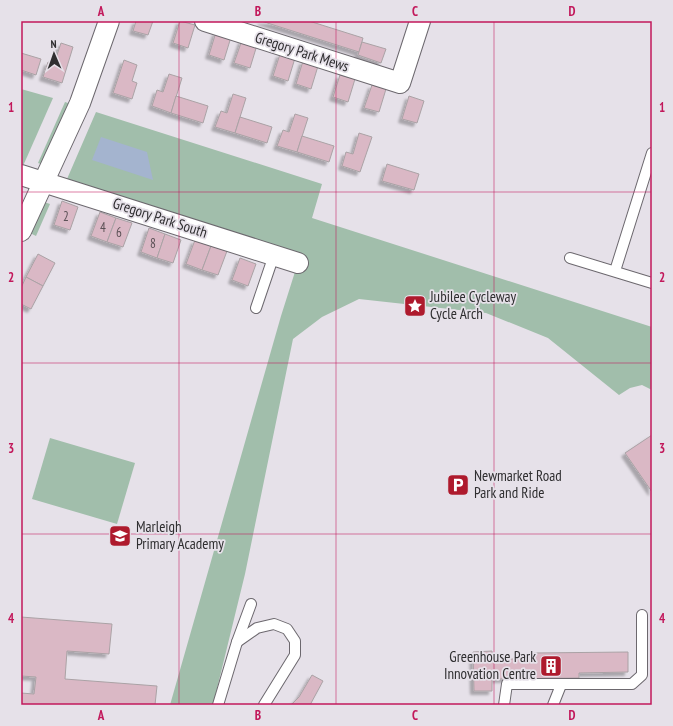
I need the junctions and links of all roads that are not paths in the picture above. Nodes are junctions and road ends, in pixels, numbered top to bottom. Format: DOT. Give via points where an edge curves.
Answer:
graph roads {
  1 [pos="109,21"];
  2 [pos="205,21"];
  3 [pos="420,21"];
  4 [pos="652,153"];
  5 [pos="21,174"];
  6 [pos="44,182"];
  7 [pos="21,232"];
  8 [pos="274,255"];
  9 [pos="570,258"];
  10 [pos="298,263"];
  11 [pos="615,272"];
  12 [pos="652,283"];
  13 [pos="256,308"];
  14 [pos="251,604"];
  15 [pos="642,615"];
  16 [pos="237,642"];
  17 [pos="561,685"];
  18 [pos="218,705"];
  19 [pos="264,705"];
  20 [pos="504,705"];
  21 [pos="553,705"];
  1 -- 6 [label="street" via="80,103"];
  2 -- 3 [label="street, Gregory Park Mews" via="400,83"];
  4 -- 11 [label="lane"];
  5 -- 6 [label="street, Gregory Park South"];
  6 -- 7 [label="street"];
  6 -- 8 [label="street, Gregory Park South"];
  8 -- 10 [label="street, Gregory Park South"];
  8 -- 13 [label="lane"];
  9 -- 11 [label="lane"];
  11 -- 12 [label="lane"];
  14 -- 16 [label="lane"];
  15 -- 17 [label="lane" via="642,675 632,684"];
  16 -- 18 [label="lane"];
  16 -- 19 [label="lane" via="257,628 274,624 287,629 294,641 294,656"];
  17 -- 20 [label="lane" via="506,684"];
  17 -- 21 [label="lane"];
}
